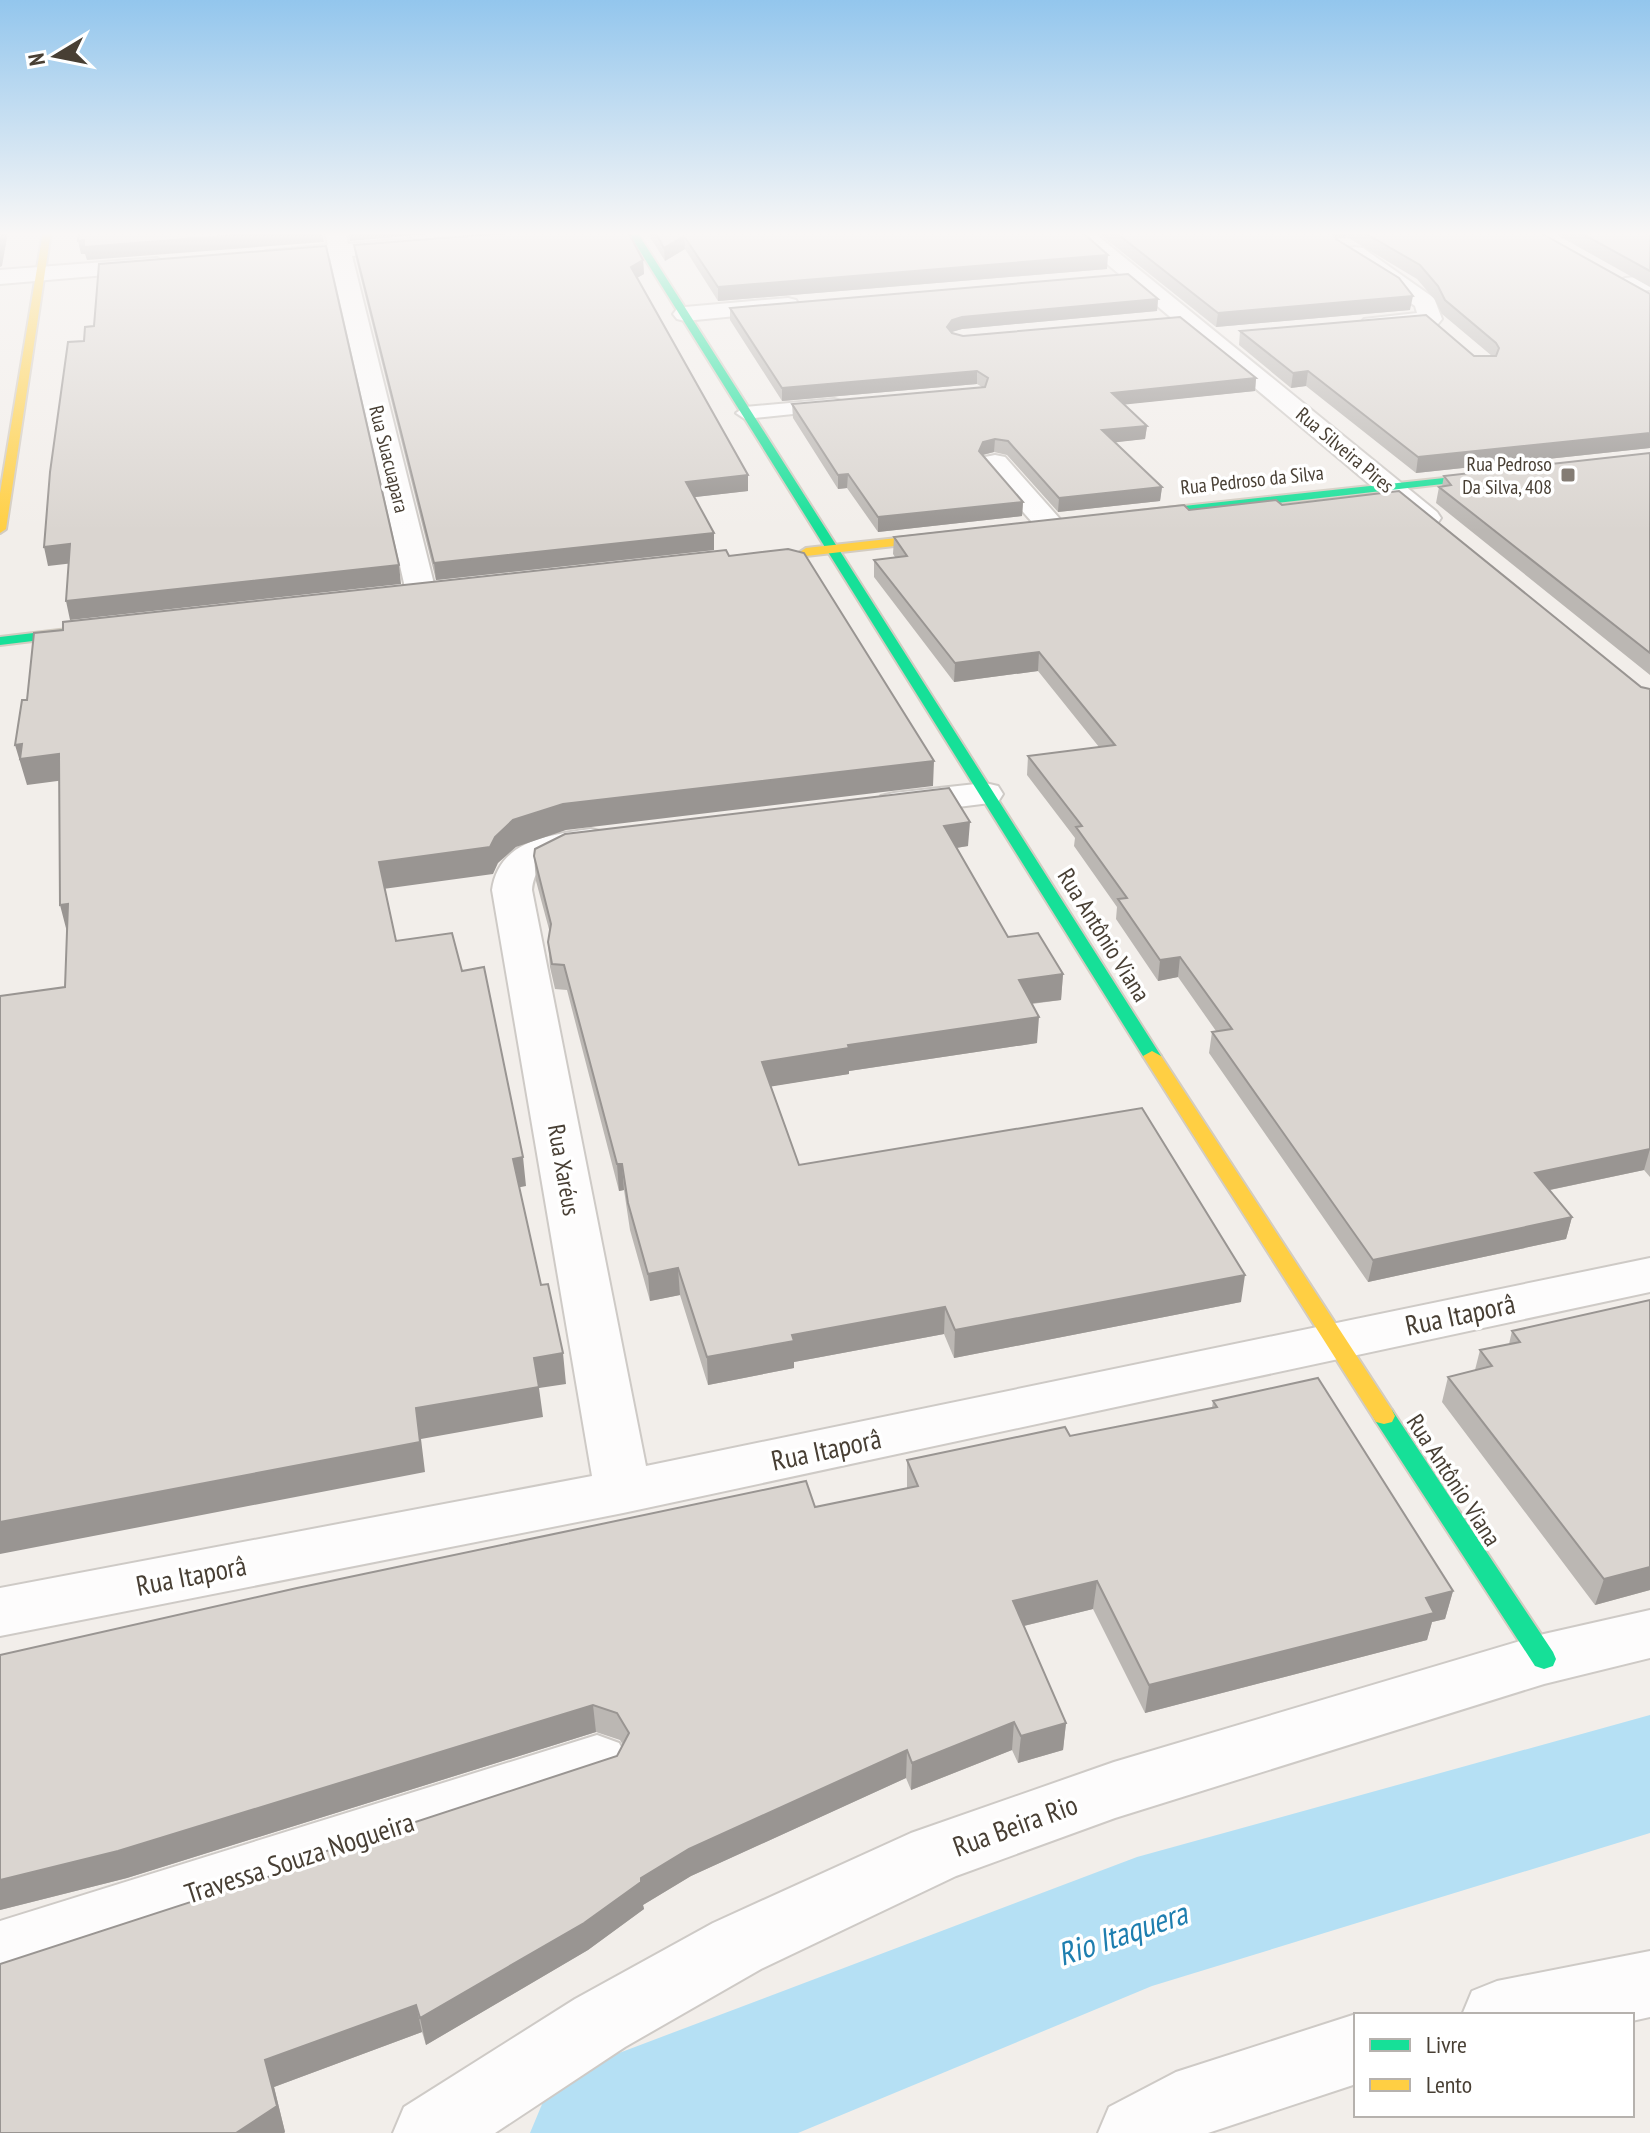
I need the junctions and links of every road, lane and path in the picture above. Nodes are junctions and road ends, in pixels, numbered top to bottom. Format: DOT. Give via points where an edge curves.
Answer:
graph roads {
  1 [pos="31,332"];
  2 [pos="358,332"];
  3 [pos="696,332"];
  4 [pos="1202,332"];
  5 [pos="1445,332"];
  6 [pos="1241,335"];
  7 [pos="1451,337"];
  8 [pos="1210,338"];
  9 [pos="853,403"];
  10 [pos="745,413"];
  11 [pos="995,463"];
  12 [pos="1512,474"];
  13 [pos="1389,487"];
  14 [pos="1111,518"];
  15 [pos="1050,525"];
  16 [pos="0,529"];
  17 [pos="971,534"];
  18 [pos="1451,537"];
  19 [pos="830,550"];
  20 [pos="782,554"];
  21 [pos="421,592"];
  22 [pos="109,628"];
  23 [pos="0,641"];
  24 [pos="985,794"];
  25 [pos="859,808"];
  26 [pos="622,837"];
  27 [pos="1650,1275"];
  28 [pos="1333,1340"];
  29 [pos="623,1492"];
  30 [pos="0,1612"];
  31 [pos="1650,1634"];
  32 [pos="1544,1659"];
  33 [pos="597,1762"];
  34 [pos="0,1953"];
  35 [pos="1649,1985"];
  36 [pos="1507,2013"];
  37 [pos="1354,2050"];
  38 [pos="430,2133"];
  39 [pos="1135,2133"];
  1 -- 16 [label="street"];
  2 -- 21 [label="street, Rua Suacuapara"];
  3 -- 10 [label="street, Rua Antônio Viana"];
  4 -- 8 [label="street, Rua Silveira Pires"];
  5 -- 7 [label="street"];
  6 -- 8 [label="street"];
  8 -- 13 [label="street, Rua Silveira Pires"];
  9 -- 10 [label="lane"];
  10 -- 19 [label="street, Rua Antônio Viana"];
  11 -- 15 [label="street"];
  12 -- 13 [label="street, Rua Pedroso da Silva"];
  13 -- 14 [label="street, Rua Pedroso da Silva"];
  13 -- 18 [label="street, Rua Silveira Pires"];
  17 -- 19 [label="street"];
  19 -- 20 [label="street"];
  19 -- 24 [label="street, Rua Antônio Viana"];
  22 -- 23 [label="street"];
  24 -- 25 [label="street"];
  24 -- 28 [label="street, Rua Antônio Viana"];
  26 -- 29 [label="street, Rua Xaréus" via="530,854 517,866 512,890"];
  27 -- 28 [label="street, Rua Itaporâ"];
  28 -- 29 [label="street, Rua Itaporâ"];
  28 -- 32 [label="street, Rua Antônio Viana"];
  29 -- 30 [label="street, Rua Itaporâ"];
  31 -- 32 [label="street, Rua Beira Rio"];
  32 -- 38 [label="street, Rua Beira Rio" via="1114,1790 934,1854 737,1946 600,2023"];
  33 -- 34 [label="street, Travessa Souza Nogueira"];
  35 -- 36 [label="street"];
  37 -- 39 [label="street" via="1202,2097"];
}
